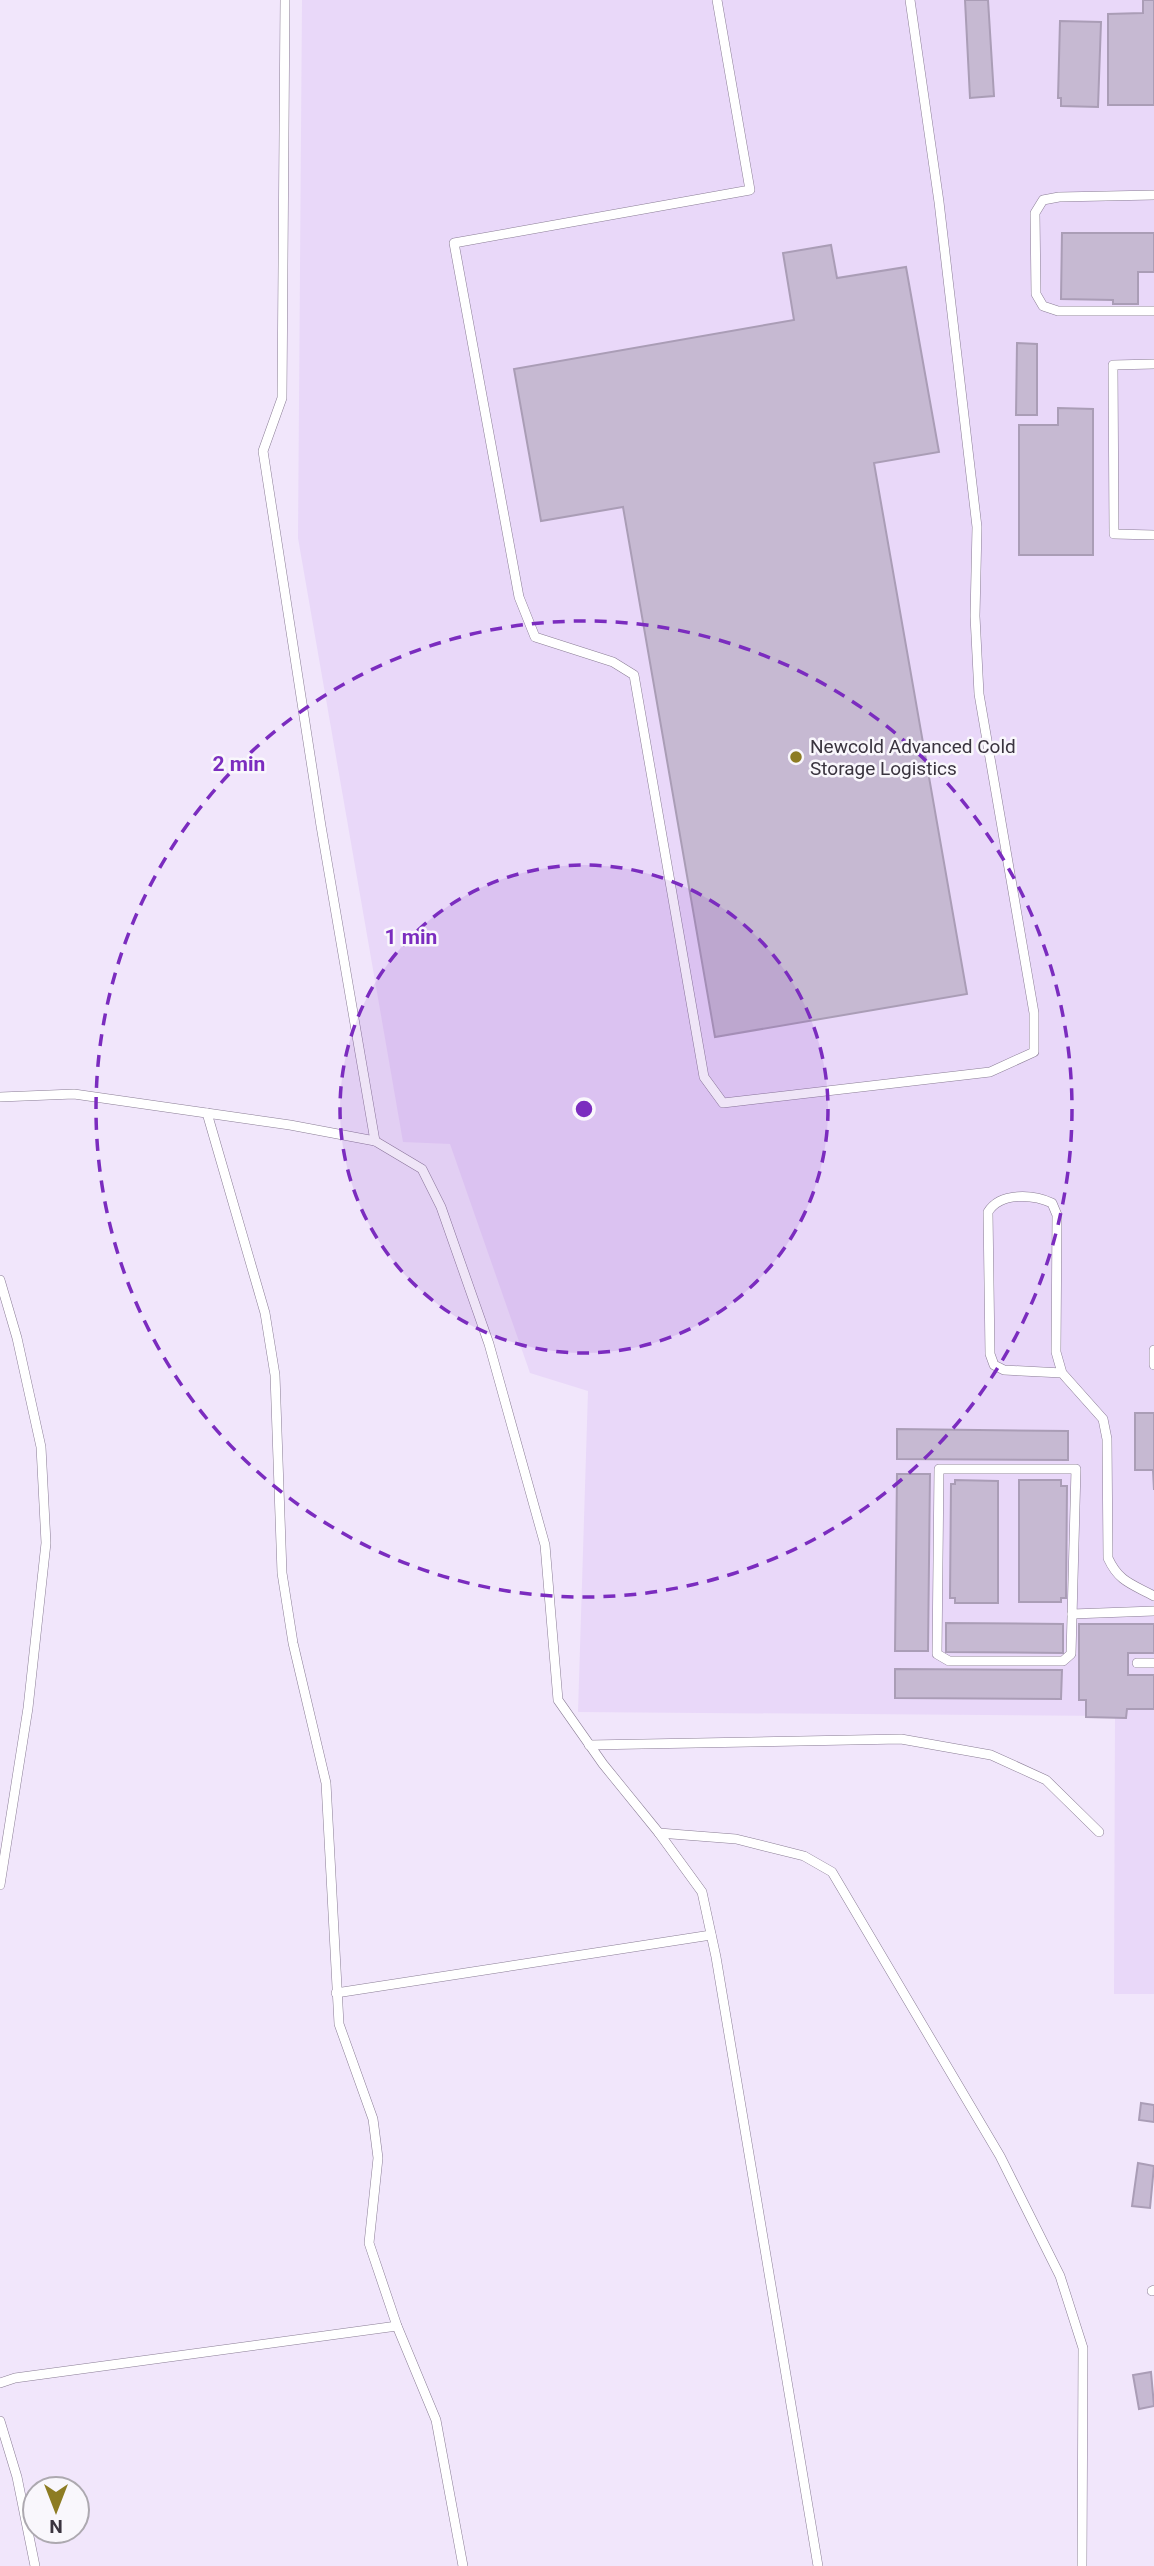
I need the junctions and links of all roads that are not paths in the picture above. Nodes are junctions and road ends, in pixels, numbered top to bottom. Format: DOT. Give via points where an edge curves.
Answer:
graph roads {
  1 [pos="285,0"];
  2 [pos="717,0"];
  3 [pos="910,0"];
  4 [pos="1154,195"];
  5 [pos="1154,311"];
  6 [pos="1154,364"];
  7 [pos="1154,535"];
  8 [pos="0,1097"];
  9 [pos="207,1113"];
  10 [pos="375,1141"];
  11 [pos="0,1280"];
  12 [pos="1154,1350"];
  13 [pos="1154,1365"];
  14 [pos="1062,1373"];
  15 [pos="1154,1596"];
  16 [pos="1154,1611"];
  17 [pos="1072,1614"];
  18 [pos="1138,1663"];
  19 [pos="1154,1663"];
  20 [pos="589,1745"];
  21 [pos="1099,1832"];
  22 [pos="659,1833"];
  23 [pos="0,1885"];
  24 [pos="711,1935"];
  25 [pos="337,1993"];
  26 [pos="397,2326"];
  27 [pos="0,2384"];
  28 [pos="0,2421"];
  29 [pos="35,2566"];
  30 [pos="463,2566"];
  31 [pos="818,2566"];
  32 [pos="1082,2566"];
  1 -- 10 [label="lane" via="282,398 262,451"];
  2 -- 3 [label="lane" via="750,190 454,243 519,597 535,637 613,662 634,676 704,1077 723,1103 990,1072 1034,1052 1034,1013 979,694 977,527"];
  4 -- 5 [label="lane" via="1059,197 1044,200 1035,213 1036,294 1044,306 1058,311"];
  6 -- 7 [label="lane" via="1113,365 1114,534"];
  8 -- 9 [label="lane" via="74,1094"];
  9 -- 10 [label="lane"];
  9 -- 25 [label="lane" via="265,1313 275,1375 282,1573 293,1643 326,1783"];
  10 -- 20 [label="lane" via="422,1169 441,1207 489,1344 545,1545 558,1700"];
  11 -- 23 [label="lane" via="18,1338 41,1447 46,1543 28,1708"];
  12 -- 13 [label="lane"];
  14 -- 14 [label="lane" via="1056,1352 1057,1215 1052,1203 1042,1198 1003,1198 988,1212 993,1365 1004,1370"];
  14 -- 15 [label="lane" via="1103,1419 1108,1558 1115,1573"];
  16 -- 17 [label="lane"];
  17 -- 17 [label="lane" via="1076,1469 939,1469 937,1654 949,1661 1063,1661 1071,1654"];
  18 -- 19 [label="lane"];
  20 -- 21 [label="lane" via="901,1739 978,1752 1046,1780"];
  20 -- 22 [label="lane"];
  22 -- 24 [label="lane" via="702,1892"];
  22 -- 32 [label="lane" via="736,1839 804,1856 832,1872 1000,2156 1060,2276 1083,2348"];
  24 -- 25 [label="lane"];
  24 -- 31 [label="lane"];
  25 -- 26 [label="lane" via="339,2024 373,2119 378,2158 369,2243"];
  26 -- 27 [label="lane" via="15,2378"];
  26 -- 30 [label="lane" via="436,2420"];
  28 -- 29 [label="lane"];
}
